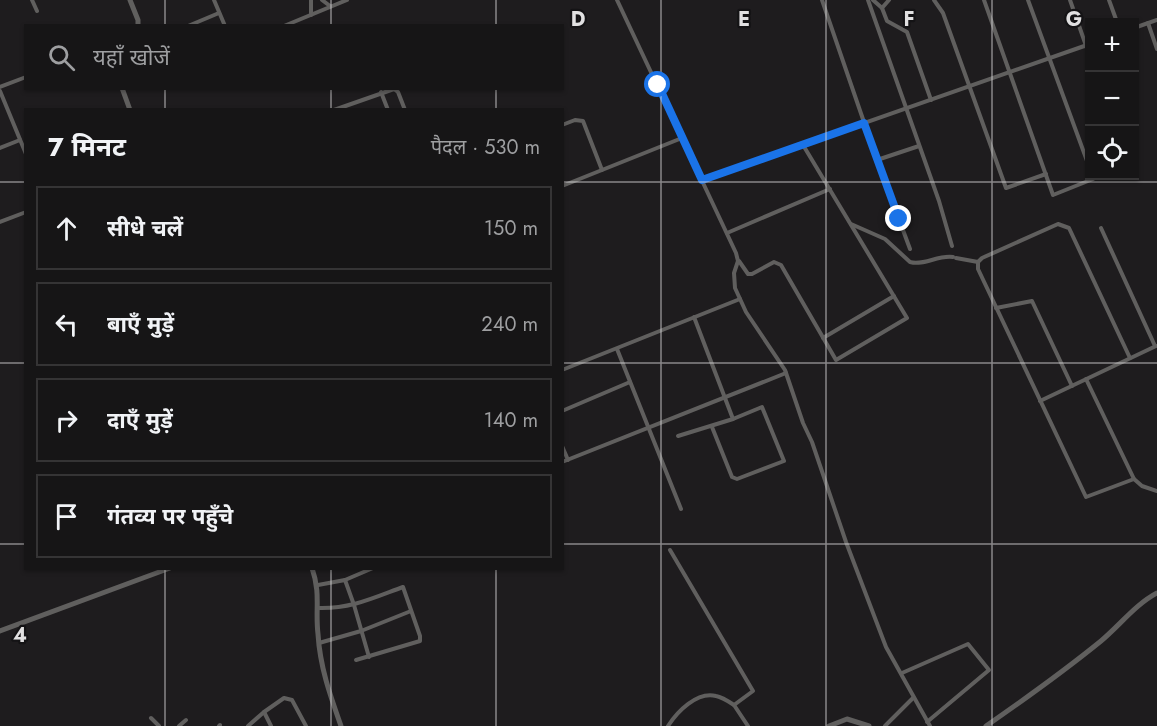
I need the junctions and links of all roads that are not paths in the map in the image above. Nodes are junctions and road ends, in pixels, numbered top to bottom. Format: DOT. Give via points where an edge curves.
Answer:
graph roads {
  1 [pos="32,0"];
  2 [pos="130,0"];
  3 [pos="214,0"];
  4 [pos="311,0"];
  5 [pos="322,0"];
  6 [pos="347,0"];
  7 [pos="617,0"];
  8 [pos="822,0"];
  9 [pos="868,0"];
  10 [pos="873,0"];
  11 [pos="888,0"];
  12 [pos="934,0"];
  13 [pos="984,0"];
  14 [pos="1028,0"];
  15 [pos="1070,0"];
  16 [pos="1109,0"];
  17 [pos="331,7"];
  18 [pos="882,8"];
  19 [pos="37,10"];
  20 [pos="219,14"];
  21 [pos="311,15"];
  22 [pos="1116,18"];
  23 [pos="1157,20"];
  24 [pos="1148,23"];
  25 [pos="138,24"];
  26 [pos="193,24"];
  27 [pos="224,24"];
  28 [pos="289,24"];
  29 [pos="1139,26"];
  30 [pos="1085,39"];
  31 [pos="1085,45"];
  32 [pos="1157,50"];
  33 [pos="1048,58"];
  34 [pos="1009,72"];
  35 [pos="24,78"];
  36 [pos="970,86"];
  37 [pos="0,89"];
  38 [pos="123,90"];
  39 [pos="388,90"];
  40 [pos="394,90"];
  41 [pos="381,92"];
  42 [pos="931,99"];
  43 [pos="347,107"];
  44 [pos="129,108"];
  45 [pos="387,108"];
  46 [pos="404,108"];
  47 [pos="905,109"];
  48 [pos="864,123"];
  49 [pos="564,124"];
  50 [pos="682,138"];
  51 [pos="20,140"];
  52 [pos="803,145"];
  53 [pos="919,146"];
  54 [pos="0,148"];
  55 [pos="24,149"];
  56 [pos="1085,153"];
  57 [pos="877,160"];
  58 [pos="602,170"];
  59 [pos="1046,174"];
  60 [pos="702,180"];
  61 [pos="1090,180"];
  62 [pos="564,185"];
  63 [pos="830,189"];
  64 [pos="24,213"];
  65 [pos="0,222"];
  66 [pos="851,224"];
  67 [pos="1101,228"];
  68 [pos="727,233"];
  69 [pos="952,246"];
  70 [pos="910,249"];
  71 [pos="738,261"];
  72 [pos="978,262"];
  73 [pos="894,296"];
  74 [pos="740,299"];
  75 [pos="996,308"];
  76 [pos="694,317"];
  77 [pos="823,338"];
  78 [pos="1156,346"];
  79 [pos="616,349"];
  80 [pos="1130,358"];
  81 [pos="564,369"];
  82 [pos="786,373"];
  83 [pos="1086,379"];
  84 [pos="630,382"];
  85 [pos="1072,386"];
  86 [pos="725,397"];
  87 [pos="1040,401"];
  88 [pos="564,410"];
  89 [pos="733,419"];
  90 [pos="712,427"];
  91 [pos="648,428"];
  92 [pos="678,436"];
  93 [pos="565,461"];
  94 [pos="1134,479"];
  95 [pos="1157,491"];
  96 [pos="681,509"];
  97 [pos="670,550"];
  98 [pos="165,570"];
  99 [pos="313,570"];
  100 [pos="368,570"];
  101 [pos="345,580"];
  102 [pos="318,585"];
  103 [pos="1157,593"];
  104 [pos="354,605"];
  105 [pos="318,608"];
  106 [pos="411,611"];
  107 [pos="0,631"];
  108 [pos="362,631"];
  109 [pos="318,643"];
  110 [pos="369,657"];
  111 [pos="356,660"];
  112 [pos="902,673"];
  113 [pos="913,698"];
  114 [pos="734,705"];
  115 [pos="264,711"];
  116 [pos="151,718"];
  117 [pos="186,720"];
  118 [pos="928,724"];
  119 [pos="339,725"];
  120 [pos="159,726"];
  121 [pos="179,726"];
  122 [pos="248,726"];
  123 [pos="271,726"];
  124 [pos="306,726"];
  125 [pos="668,726"];
  126 [pos="748,726"];
  127 [pos="829,726"];
  128 [pos="869,726"];
  129 [pos="885,726"];
  130 [pos="986,726"];
  1 -- 19 [label="street"];
  2 -- 25 [label="street"];
  3 -- 20 [label="street"];
  4 -- 21 [label="street"];
  5 -- 17 [label="street"];
  6 -- 17 [label="street"];
  7 -- 50 [label="street"];
  8 -- 48 [label="street"];
  9 -- 47 [label="street"];
  10 -- 18 [label="street"];
  11 -- 18 [label="street"];
  12 -- 36 [label="street" via="943,13"];
  13 -- 34 [label="street"];
  14 -- 33 [label="street"];
  15 -- 30 [label="street"];
  16 -- 22 [label="street"];
  17 -- 21 [label="street"];
  18 -- 42 [label="street" via="887,21 907,32"];
  20 -- 26 [label="street"];
  20 -- 27 [label="street"];
  21 -- 28 [label="street"];
  23 -- 24 [label="street"];
  24 -- 29 [label="street"];
  24 -- 32 [label="street"];
  31 -- 33 [label="street"];
  33 -- 34 [label="street"];
  33 -- 56 [label="street"];
  34 -- 36 [label="street"];
  34 -- 59 [label="street"];
  35 -- 37 [label="street"];
  36 -- 42 [label="street"];
  36 -- 59 [label="street" via="1006,188"];
  37 -- 51 [label="street"];
  38 -- 44 [label="street"];
  39 -- 41 [label="street"];
  40 -- 46 [label="street"];
  41 -- 43 [label="street"];
  41 -- 45 [label="street"];
  42 -- 47 [label="street"];
  47 -- 48 [label="street"];
  47 -- 53 [label="street"];
  48 -- 52 [label="street"];
  48 -- 57 [label="street"];
  49 -- 58 [label="street" via="583,121"];
  50 -- 58 [label="street"];
  50 -- 60 [label="street"];
  51 -- 54 [label="street"];
  51 -- 55 [label="street"];
  52 -- 60 [label="street"];
  52 -- 63 [label="street"];
  53 -- 57 [label="street"];
  53 -- 69 [label="street"];
  57 -- 70 [label="street"];
  58 -- 62 [label="street"];
  59 -- 61 [label="street" via="1053,195"];
  60 -- 68 [label="street"];
  63 -- 66 [label="street"];
  63 -- 68 [label="street"];
  64 -- 65 [label="street"];
  66 -- 72 [label="street" via="885,239 910,262 942,256"];
  66 -- 73 [label="street"];
  67 -- 78 [label="street"];
  68 -- 71 [label="street"];
  71 -- 74 [label="street" via="733,280"];
  71 -- 77 [label="street" via="748,274 774,262 782,265"];
  72 -- 75 [label="street"];
  72 -- 80 [label="street" via="1058,224 1069,228"];
  73 -- 77 [label="street"];
  73 -- 77 [label="street" via="907,318 844,356 836,360"];
  74 -- 76 [label="street"];
  74 -- 82 [label="street"];
  75 -- 85 [label="street" via="1032,301"];
  75 -- 87 [label="street"];
  76 -- 79 [label="street"];
  76 -- 86 [label="street"];
  78 -- 80 [label="street"];
  79 -- 81 [label="street"];
  79 -- 84 [label="street"];
  80 -- 83 [label="street"];
  82 -- 86 [label="street"];
  82 -- 112 [label="street" via="886,647"];
  83 -- 85 [label="street"];
  83 -- 94 [label="street"];
  84 -- 88 [label="street"];
  84 -- 91 [label="street"];
  85 -- 87 [label="street"];
  86 -- 89 [label="street"];
  86 -- 91 [label="street"];
  87 -- 94 [label="street" via="1086,497"];
  89 -- 90 [label="street"];
  89 -- 90 [label="street" via="762,407 784,461 737,479 732,477"];
  90 -- 92 [label="street"];
  91 -- 93 [label="street"];
  91 -- 96 [label="street"];
  94 -- 95 [label="street"];
  97 -- 114 [label="street" via="753,691"];
  98 -- 107 [label="street"];
  99 -- 102 [label="street"];
  100 -- 101 [label="street"];
  101 -- 102 [label="street"];
  101 -- 104 [label="street"];
  102 -- 105 [label="street"];
  103 -- 130 [label="street" via="1067,668"];
  104 -- 105 [label="street"];
  104 -- 106 [label="street" via="403,587"];
  104 -- 108 [label="street"];
  105 -- 109 [label="street"];
  106 -- 108 [label="street"];
  106 -- 110 [label="street" via="420,641"];
  108 -- 109 [label="street"];
  108 -- 110 [label="street"];
  109 -- 119 [label="street"];
  110 -- 111 [label="street"];
  112 -- 113 [label="street"];
  112 -- 118 [label="street" via="968,644 989,670"];
  113 -- 118 [label="street"];
  113 -- 129 [label="street"];
  114 -- 125 [label="street" via="716,696 703,696 680,711"];
  114 -- 126 [label="street"];
  115 -- 122 [label="street"];
  115 -- 123 [label="street"];
  115 -- 124 [label="street" via="284,698 292,700"];
  116 -- 120 [label="street"];
  117 -- 121 [label="street"];
  127 -- 128 [label="street" via="848,719"];
}
